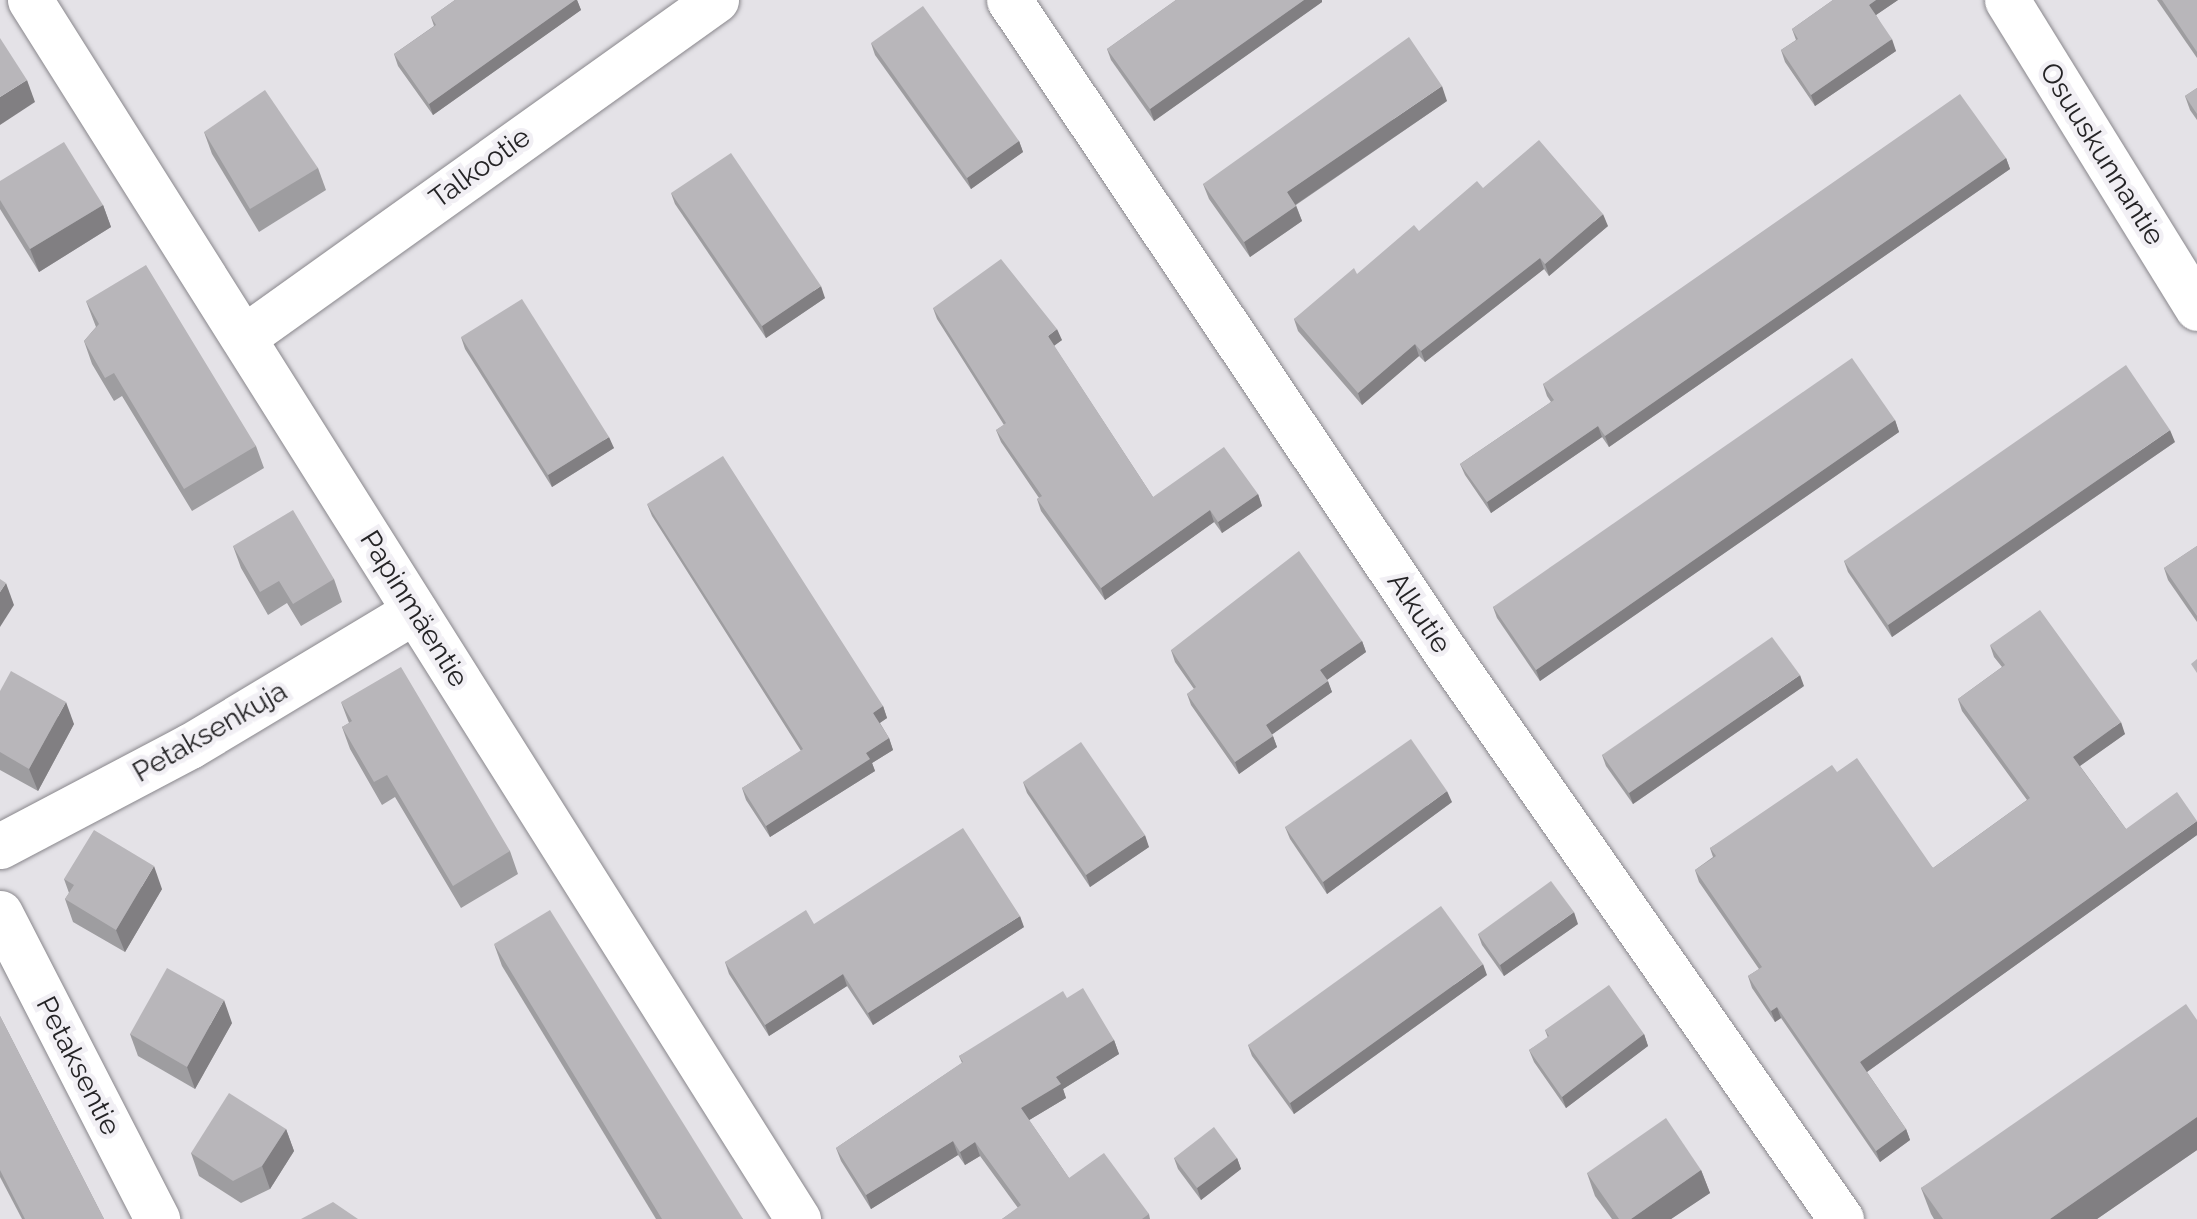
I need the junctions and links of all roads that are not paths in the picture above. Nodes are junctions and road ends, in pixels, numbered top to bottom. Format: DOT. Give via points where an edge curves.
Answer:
graph roads {
  1 [pos="30,0"];
  2 [pos="716,0"];
  3 [pos="1009,0"];
  4 [pos="2007,0"];
  5 [pos="2197,308"];
  6 [pos="244,336"];
  7 [pos="416,612"];
  8 [pos="0,846"];
  9 [pos="0,914"];
  10 [pos="157,1219"];
  11 [pos="798,1219"];
  12 [pos="1841,1219"];
  1 -- 6 [label="street, Papinmäentie"];
  2 -- 6 [label="street, Talkootie"];
  3 -- 12 [label="street, Alkutie" via="1446,654"];
  4 -- 5 [label="street, Osuuskunnantie"];
  6 -- 7 [label="street, Papinmäentie"];
  7 -- 8 [label="street, Petaksenkuja" via="190,746"];
  7 -- 11 [label="street, Papinmäentie"];
  9 -- 10 [label="street, Petaksentie"];
}
